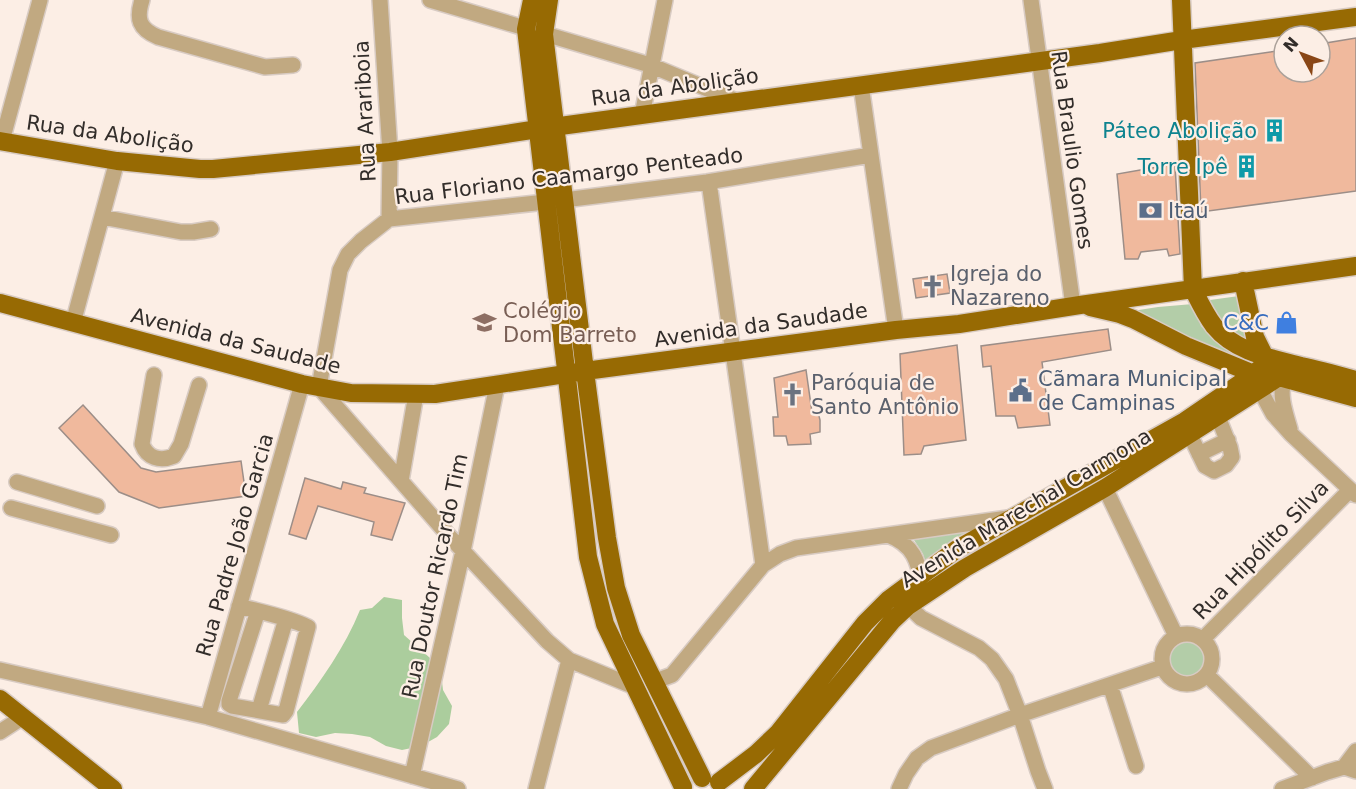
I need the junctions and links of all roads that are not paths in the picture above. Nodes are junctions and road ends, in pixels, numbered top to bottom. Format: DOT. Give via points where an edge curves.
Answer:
graph roads {
  1 [pos="40,0"];
  2 [pos="142,0"];
  3 [pos="380,0"];
  4 [pos="430,0"];
  5 [pos="532,0"];
  6 [pos="549,0"];
  7 [pos="665,0"];
  8 [pos="1031,0"];
  9 [pos="1181,0"];
  10 [pos="1356,17"];
  11 [pos="535,31"];
  12 [pos="1182,40"];
  13 [pos="1038,61"];
  14 [pos="293,65"];
  15 [pos="653,66"];
  16 [pos="861,85"];
  17 [pos="739,102"];
  18 [pos="642,115"];
  19 [pos="546,127"];
  20 [pos="0,143"];
  21 [pos="390,152"];
  22 [pos="872,155"];
  23 [pos="117,161"];
  24 [pos="709,182"];
  25 [pos="556,201"];
  26 [pos="102,217"];
  27 [pos="389,219"];
  28 [pos="211,230"];
  29 [pos="1356,266"];
  30 [pos="1243,282"];
  31 [pos="1193,289"];
  32 [pos="0,303"];
  33 [pos="1076,305"];
  34 [pos="73,323"];
  35 [pos="896,330"];
  36 [pos="733,352"];
  37 [pos="1268,358"];
  38 [pos="585,371"];
  39 [pos="566,374"];
  40 [pos="154,375"];
  41 [pos="1282,378"];
  42 [pos="1356,380"];
  43 [pos="1257,382"];
  44 [pos="199,385"];
  45 [pos="310,385"];
  46 [pos="497,385"];
  47 [pos="416,394"];
  48 [pos="1356,398"];
  49 [pos="1218,417"];
  50 [pos="1291,434"];
  51 [pos="1190,435"];
  52 [pos="1227,440"];
  53 [pos="1199,454"];
  54 [pos="401,481"];
  55 [pos="17,482"];
  56 [pos="1105,488"];
  57 [pos="1353,492"];
  58 [pos="97,506"];
  59 [pos="11,508"];
  60 [pos="1014,517"];
  61 [pos="888,535"];
  62 [pos="111,536"];
  63 [pos="463,551"];
  64 [pos="763,565"];
  65 [pos="921,575"];
  66 [pos="925,595"];
  67 [pos="902,600"];
  68 [pos="239,606"];
  69 [pos="258,611"];
  70 [pos="286,620"];
  71 [pos="1176,636"];
  72 [pos="1203,639"];
  73 [pos="569,660"];
  74 [pos="1162,667"];
  75 [pos="0,670"];
  76 [pos="1207,675"];
  77 [pos="653,682"];
  78 [pos="1110,685"];
  79 [pos="634,687"];
  80 [pos="0,699"];
  81 [pos="259,710"];
  82 [pos="1020,715"];
  83 [pos="23,717"];
  84 [pos="208,717"];
  85 [pos="0,732"];
  86 [pos="1356,751"];
  87 [pos="1136,766"];
  88 [pos="1350,769"];
  89 [pos="412,776"];
  90 [pos="1312,778"];
  91 [pos="716,783"];
  92 [pos="682,788"];
  93 [pos="113,789"];
  94 [pos="458,789"];
  95 [pos="536,789"];
  96 [pos="753,789"];
  97 [pos="899,789"];
  98 [pos="1045,789"];
  99 [pos="1282,789"];
  1 -- 20 [label="street"];
  2 -- 14 [label="street" via="139,16 146,32 266,67"];
  3 -- 21 [label="street, Rua Arariboia"];
  4 -- 11 [label="street"];
  5 -- 11 [label="main road"];
  6 -- 11 [label="main road"];
  7 -- 15 [label="street"];
  8 -- 13 [label="street, Rua Braulio Gomes"];
  9 -- 12 [label="main road"];
  10 -- 12 [label="main road, Rua da Abolição"];
  11 -- 15 [label="street"];
  11 -- 19 [label="main road"];
  12 -- 13 [label="main road, Rua da Abolição"];
  12 -- 31 [label="main road"];
  13 -- 16 [label="main road, Rua da Abolição"];
  13 -- 33 [label="street, Rua Braulio Gomes"];
  15 -- 17 [label="street"];
  15 -- 18 [label="street"];
  16 -- 17 [label="main road, Rua da Abolição"];
  16 -- 22 [label="street"];
  17 -- 18 [label="main road, Rua da Abolição"];
  18 -- 19 [label="main road, Rua da Abolição"];
  19 -- 21 [label="main road, Rua da Abolição"];
  19 -- 25 [label="main road"];
  20 -- 23 [label="main road, Rua da Abolição"];
  21 -- 23 [label="main road, Rua da Abolição" via="213,169"];
  21 -- 27 [label="street, Rua Arariboia"];
  22 -- 24 [label="street, Rua Floriano Caamargo Penteado"];
  22 -- 35 [label="street"];
  23 -- 26 [label="street"];
  24 -- 25 [label="street, Rua Floriano Caamargo Penteado"];
  24 -- 36 [label="street"];
  25 -- 27 [label="street, Rua Floriano Caamargo Penteado"];
  25 -- 38 [label="main road"];
  25 -- 39 [label="main road"];
  26 -- 28 [label="street" via="181,232"];
  26 -- 34 [label="street"];
  27 -- 45 [label="street, Rua Floriano Caamargo Penteado" via="348,254 340,270"];
  29 -- 30 [label="main road, Avenida da Saudade"];
  30 -- 31 [label="main road, Avenida da Saudade"];
  30 -- 37 [label="main road" via="1253,330"];
  31 -- 33 [label="main road, Avenida da Saudade"];
  31 -- 37 [label="main road" via="1215,327 1247,350"];
  32 -- 34 [label="main road, Avenida da Saudade"];
  33 -- 35 [label="main road, Avenida da Saudade"];
  33 -- 43 [label="main road" via="1133,319"];
  34 -- 45 [label="main road, Avenida da Saudade"];
  35 -- 36 [label="main road, Avenida da Saudade"];
  36 -- 38 [label="main road, Avenida da Saudade"];
  36 -- 64 [label="street"];
  37 -- 42 [label="main road"];
  37 -- 43 [label="main road, Avenida Marechal Carmona"];
  38 -- 39 [label="main road, Avenida da Saudade"];
  38 -- 77 [label="main road" via="616,588 631,635"];
  39 -- 46 [label="main road, Avenida da Saudade"];
  39 -- 79 [label="main road" via="588,557 605,624"];
  40 -- 44 [label="street" via="142,444 148,455 161,460 174,456"];
  41 -- 43 [label="main road"];
  41 -- 48 [label="main road"];
  41 -- 50 [label="street" via="1281,398"];
  43 -- 49 [label="main road, Avenida Marechal Carmona"];
  43 -- 50 [label="street" via="1273,414"];
  43 -- 60 [label="main road, Avenida Marechal Carmona"];
  45 -- 47 [label="main road, Avenida da Saudade" via="351,393"];
  45 -- 54 [label="street"];
  45 -- 68 [label="street, Rua Padre João Garcia"];
  46 -- 47 [label="main road, Avenida da Saudade"];
  46 -- 63 [label="street, Rua Doutor Ricardo Tim"];
  47 -- 54 [label="street"];
  49 -- 51 [label="main road, Avenida Marechal Carmona"];
  49 -- 52 [label="street"];
  50 -- 57 [label="street"];
  51 -- 53 [label="street"];
  51 -- 56 [label="main road, Avenida Marechal Carmona"];
  52 -- 53 [label="street"];
  52 -- 53 [label="street" via="1232,457 1214,471 1205,466"];
  54 -- 63 [label="street"];
  55 -- 58 [label="street"];
  56 -- 66 [label="main road, Avenida Marechal Carmona"];
  56 -- 71 [label="street"];
  57 -- 72 [label="street, Rua Hipólito Silva"];
  59 -- 62 [label="street"];
  60 -- 61 [label="street"];
  60 -- 65 [label="main road, Avenida Marechal Carmona" via="957,549"];
  61 -- 64 [label="street" via="796,548"];
  61 -- 65 [label="street" via="913,552"];
  63 -- 73 [label="street"];
  63 -- 89 [label="street, Rua Doutor Ricardo Tim"];
  64 -- 77 [label="street" via="679,668"];
  65 -- 66 [label="street"];
  65 -- 67 [label="main road, Avenida Marechal Carmona"];
  66 -- 67 [label="main road, Avenida Marechal Carmona"];
  67 -- 82 [label="street" via="921,618 979,648 992,659 1006,679"];
  67 -- 91 [label="main road, Avenida Marechal Carmona" via="876,611 778,733"];
  67 -- 96 [label="main road, Avenida Marechal Carmona" via="892,621"];
  68 -- 69 [label="street"];
  68 -- 84 [label="street, Rua Padre João Garcia"];
  69 -- 70 [label="street"];
  69 -- 81 [label="street" via="229,703"];
  70 -- 81 [label="street"];
  70 -- 81 [label="street" via="308,628 286,711 281,715"];
  71 -- 72 [label="street" via="1191,634"];
  71 -- 74 [label="street" via="1165,645"];
  72 -- 76 [label="street" via="1212,653"];
  73 -- 79 [label="street"];
  73 -- 95 [label="street"];
  74 -- 76 [label="street" via="1182,684 1200,681"];
  74 -- 78 [label="street"];
  75 -- 84 [label="street"];
  76 -- 90 [label="street"];
  77 -- 91 [label="main road"];
  78 -- 82 [label="street"];
  78 -- 87 [label="street"];
  79 -- 92 [label="main road"];
  80 -- 83 [label="main road"];
  82 -- 97 [label="street" via="931,748 917,758"];
  82 -- 98 [label="street"];
  83 -- 85 [label="street"];
  83 -- 93 [label="main road"];
  84 -- 89 [label="street"];
  86 -- 88 [label="street"];
  88 -- 90 [label="street"];
  89 -- 94 [label="street"];
  90 -- 99 [label="street"];
  91 -- 92 [label="main road, Avenida Marechal Carmona"];
}
